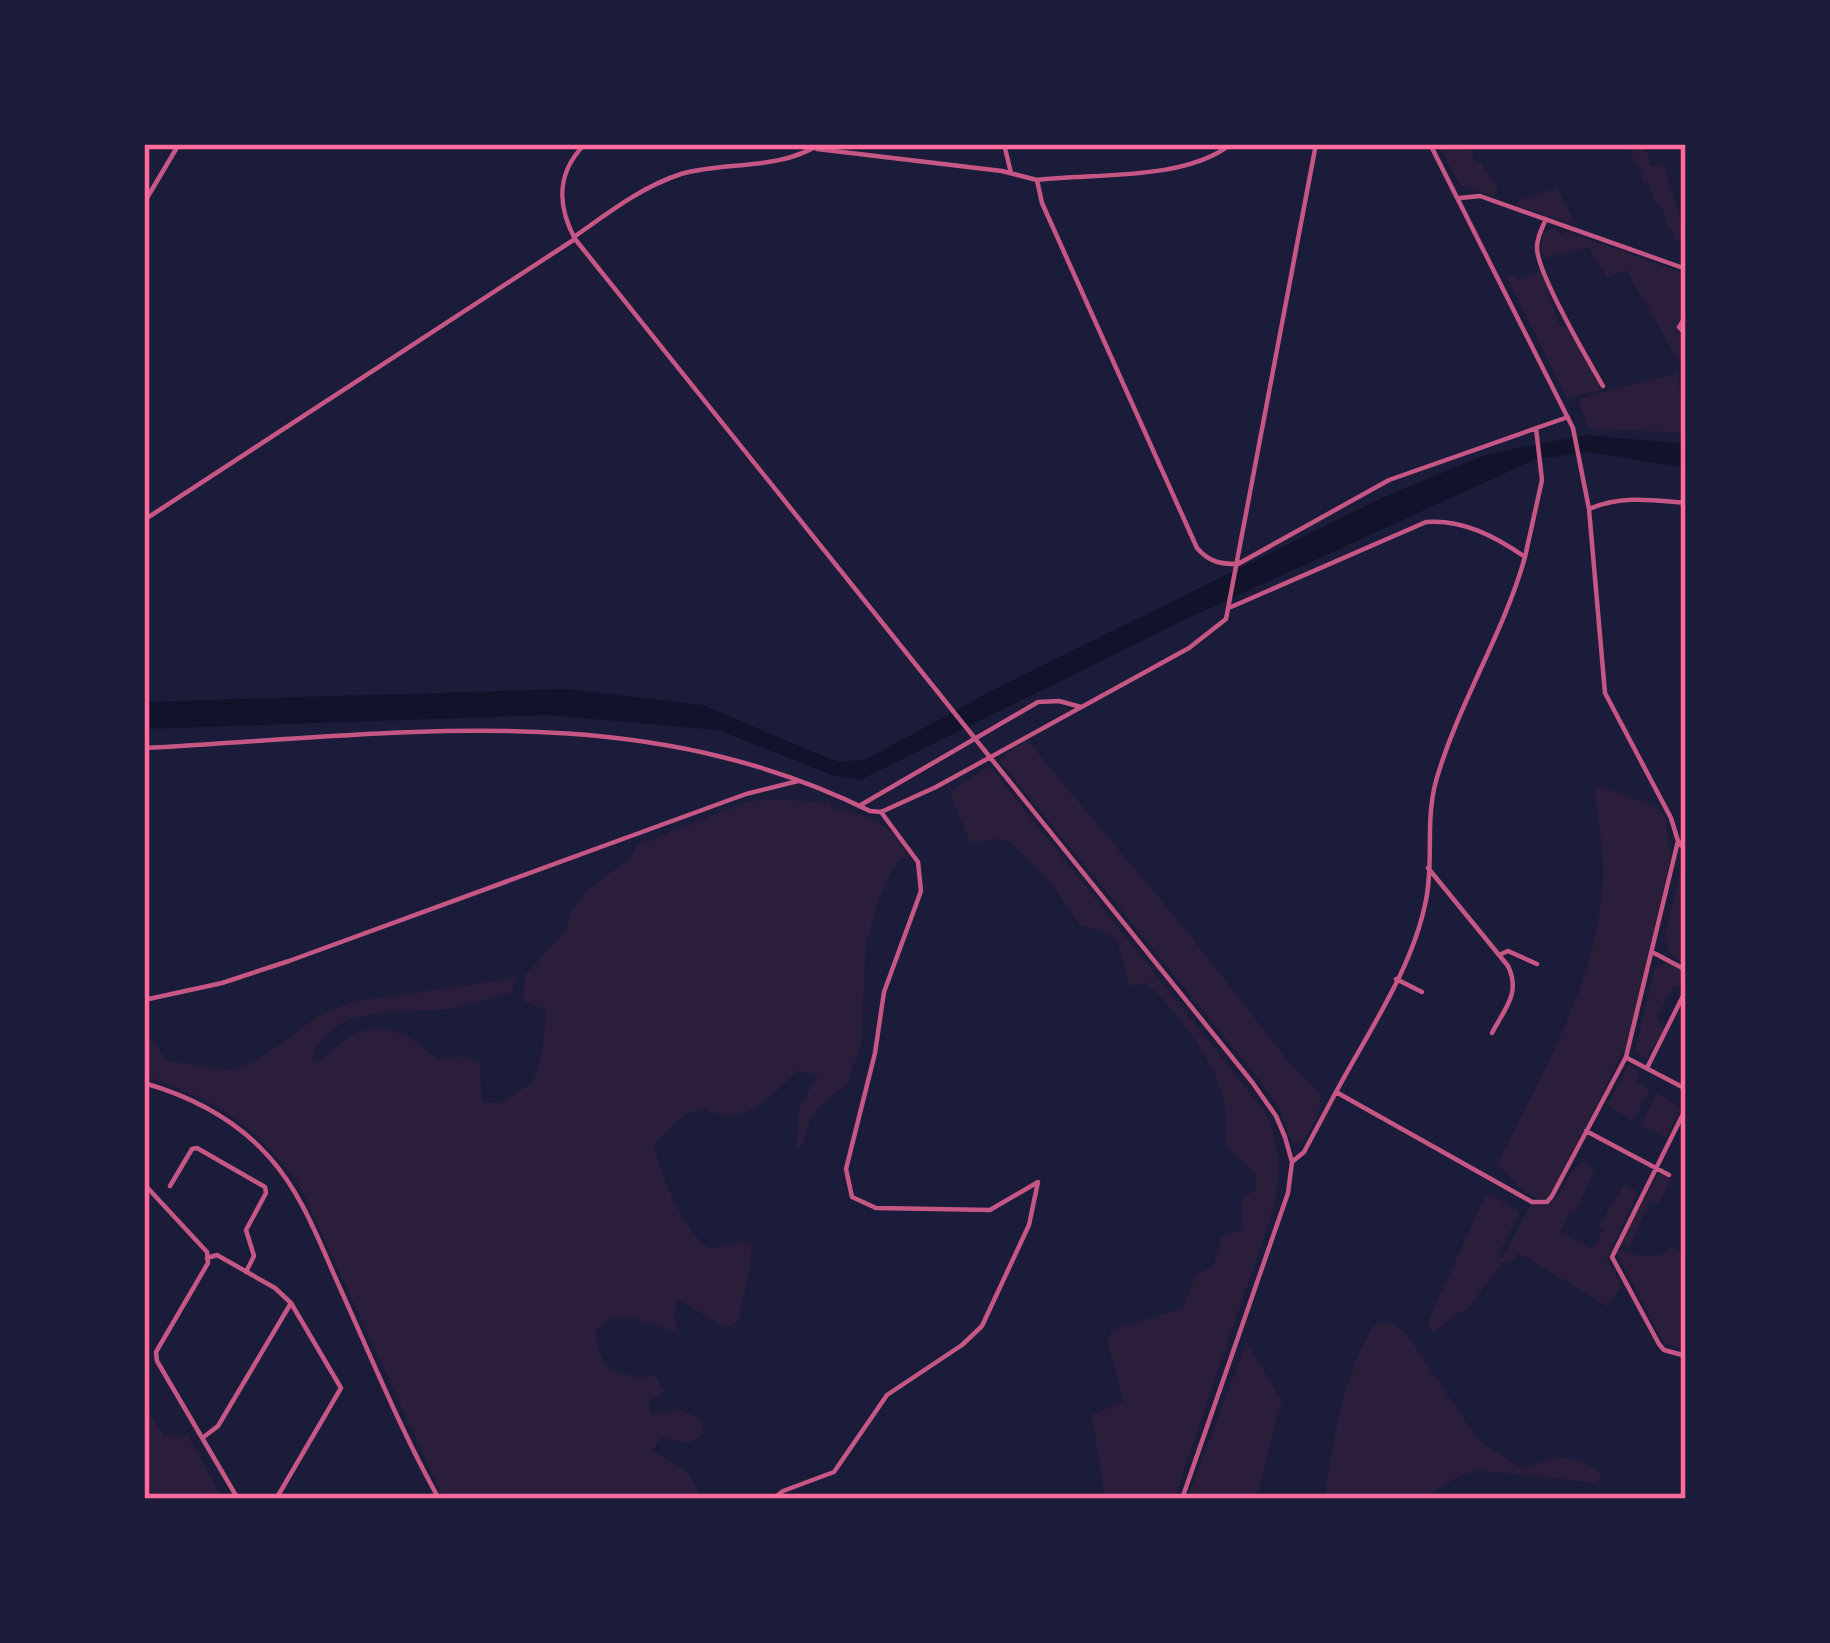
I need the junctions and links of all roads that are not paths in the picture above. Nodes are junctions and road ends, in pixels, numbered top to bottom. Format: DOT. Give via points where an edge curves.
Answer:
graph roads {
  1 [pos="179,144"];
  2 [pos="585,144"];
  3 [pos="841,144"];
  4 [pos="1004,144"];
  5 [pos="1232,144"];
  6 [pos="1316,144"];
  7 [pos="1430,144"];
  8 [pos="817,146"];
  9 [pos="849,153"];
  10 [pos="1011,173"];
  11 [pos="1037,180"];
  12 [pos="1460,198"];
  13 [pos="144,203"];
  14 [pos="1546,219"];
  15 [pos="574,238"];
  16 [pos="1686,269"];
  17 [pos="1686,316"];
  18 [pos="1686,334"];
  19 [pos="1603,386"];
  20 [pos="1568,417"];
  21 [pos="1536,428"];
  22 [pos="1686,503"];
  23 [pos="1589,509"];
  24 [pos="144,520"];
  25 [pos="1525,557"];
  26 [pos="1237,568"];
  27 [pos="1231,604"];
  28 [pos="1081,707"];
  29 [pos="978,740"];
  30 [pos="144,748"];
  31 [pos="989,756"];
  32 [pos="800,780"];
  33 [pos="860,806"];
  34 [pos="880,812"];
  35 [pos="1678,841"];
  36 [pos="1686,851"];
  37 [pos="1428,868"];
  38 [pos="1654,953"];
  39 [pos="1499,955"];
  40 [pos="1538,964"];
  41 [pos="1686,970"];
  42 [pos="1396,979"];
  43 [pos="1686,990"];
  44 [pos="1423,992"];
  45 [pos="144,1000"];
  46 [pos="1492,1033"];
  47 [pos="1626,1058"];
  48 [pos="1646,1069"];
  49 [pos="144,1083"];
  50 [pos="1686,1089"];
  51 [pos="1336,1092"];
  52 [pos="1686,1108"];
  53 [pos="1586,1131"];
  54 [pos="1292,1162"];
  55 [pos="1655,1168"];
  56 [pos="1669,1175"];
  57 [pos="144,1184"];
  58 [pos="170,1186"];
  59 [pos="208,1258"];
  60 [pos="246,1271"];
  61 [pos="291,1303"];
  62 [pos="1686,1355"];
  63 [pos="203,1437"];
  64 [pos="238,1499"];
  65 [pos="276,1499"];
  66 [pos="439,1499"];
  67 [pos="773,1499"];
  68 [pos="1182,1499"];
  1 -- 13 [label="street"];
  2 -- 15 [label="street" via="562,189"];
  3 -- 9 [label="street"];
  4 -- 10 [label="street"];
  5 -- 11 [label="street" via="1206,161"];
  6 -- 26 [label="street"];
  7 -- 12 [label="street"];
  8 -- 9 [label="street"];
  8 -- 15 [label="street" via="681,174"];
  9 -- 10 [label="street"];
  10 -- 11 [label="street"];
  11 -- 26 [label="street" via="1197,548"];
  12 -- 14 [label="street" via="1480,196"];
  12 -- 20 [label="street"];
  14 -- 16 [label="street"];
  14 -- 19 [label="street" via="1538,258"];
  15 -- 24 [label="street"];
  15 -- 29 [label="street"];
  17 -- 18 [label="street" via="1679,326"];
  20 -- 21 [label="street"];
  20 -- 23 [label="street"];
  21 -- 25 [label="street" via="1539,506"];
  21 -- 26 [label="street" via="1389,480"];
  22 -- 23 [label="street" via="1638,498"];
  23 -- 35 [label="street" via="1605,693"];
  25 -- 27 [label="street" via="1456,523 1426,522"];
  25 -- 37 [label="street" via="1437,779"];
  26 -- 27 [label="street"];
  27 -- 28 [label="street" via="1211,634"];
  28 -- 29 [label="street" via="1038,702"];
  28 -- 31 [label="street"];
  29 -- 31 [label="street"];
  29 -- 33 [label="street"];
  30 -- 32 [label="street" via="539,729 697,748"];
  31 -- 34 [label="street"];
  31 -- 54 [label="street" via="1252,1082 1276,1116"];
  32 -- 33 [label="street"];
  32 -- 45 [label="street" via="290,961"];
  33 -- 34 [label="street"];
  34 -- 67 [label="street" via="918,862 921,890 884,992 846,1169 852,1197 876,1208 990,1210 1038,1182 1037,1203 974,1336 887,1395 834,1472"];
  35 -- 36 [label="street"];
  35 -- 38 [label="street"];
  37 -- 39 [label="street"];
  37 -- 42 [label="street" via="1420,922"];
  38 -- 41 [label="street"];
  38 -- 47 [label="street"];
  39 -- 40 [label="street"];
  39 -- 46 [label="street" via="1516,985"];
  42 -- 44 [label="street"];
  42 -- 51 [label="street"];
  43 -- 48 [label="street"];
  47 -- 48 [label="street"];
  47 -- 53 [label="street"];
  48 -- 50 [label="street"];
  49 -- 66 [label="street" via="230,1122 288,1181"];
  51 -- 53 [label="street" via="1540,1203 1552,1196"];
  51 -- 54 [label="street"];
  52 -- 55 [label="street"];
  53 -- 55 [label="street"];
  54 -- 68 [label="street" via="1282,1218"];
  55 -- 56 [label="street"];
  55 -- 62 [label="street" via="1612,1257 1659,1344"];
  57 -- 59 [label="street"];
  58 -- 60 [label="street" via="197,1148 265,1187 246,1230 254,1256"];
  59 -- 60 [label="street"];
  59 -- 63 [label="street" via="156,1352"];
  60 -- 61 [label="street"];
  61 -- 63 [label="street" via="218,1426"];
  61 -- 65 [label="street" via="341,1388"];
  63 -- 64 [label="street"];
}
